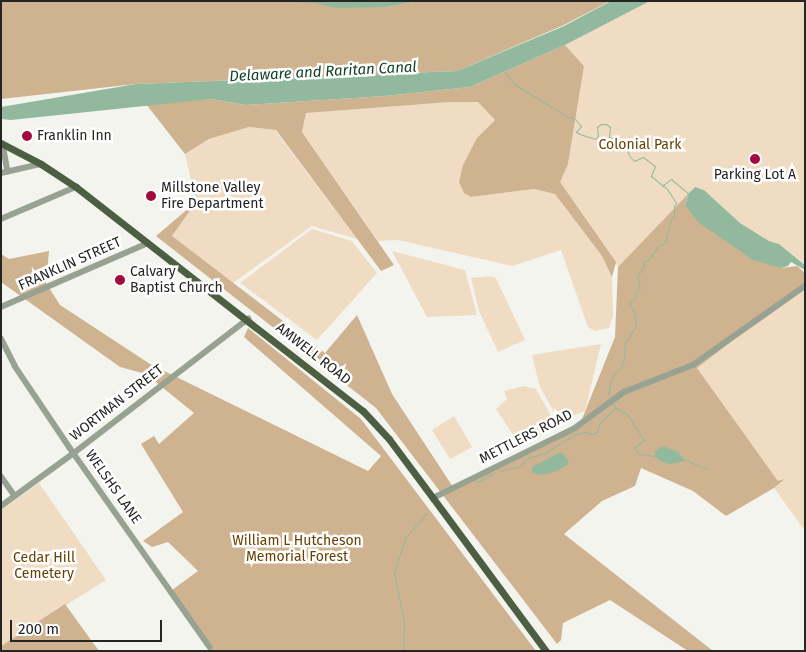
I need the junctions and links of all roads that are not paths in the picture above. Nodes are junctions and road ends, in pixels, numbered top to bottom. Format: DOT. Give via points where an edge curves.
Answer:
graph roads {
  1 [pos="2,144"];
  2 [pos="41,164"];
  3 [pos="8,172"];
  4 [pos="1,173"];
  5 [pos="76,187"];
  6 [pos="1,219"];
  7 [pos="148,242"];
  8 [pos="805,286"];
  9 [pos="1,307"];
  10 [pos="248,319"];
  11 [pos="1,338"];
  12 [pos="74,453"];
  13 [pos="1,476"];
  14 [pos="15,496"];
  15 [pos="433,498"];
  16 [pos="1,506"];
  17 [pos="210,647"];
  18 [pos="546,651"];
  1 -- 2 [label="main road, AMWELL ROAD"];
  1 -- 3 [label="street"];
  2 -- 3 [label="street"];
  2 -- 5 [label="main road, AMWELL ROAD"];
  3 -- 4 [label="street"];
  5 -- 6 [label="street"];
  5 -- 7 [label="main road, AMWELL ROAD"];
  7 -- 9 [label="street, FRANKLIN STREET"];
  7 -- 10 [label="main road, AMWELL ROAD"];
  8 -- 15 [label="street, METTLERS ROAD" via="693,365 624,392 574,428"];
  10 -- 12 [label="street, WORTMAN STREET"];
  10 -- 15 [label="main road, AMWELL ROAD" via="363,410"];
  11 -- 12 [label="street, WELSHS LANE" via="15,366"];
  12 -- 14 [label="street, WORTMAN STREET"];
  12 -- 17 [label="street, WELSHS LANE"];
  13 -- 14 [label="street"];
  14 -- 16 [label="street, WORTMAN STREET"];
  15 -- 18 [label="main road, AMWELL ROAD"];
}
